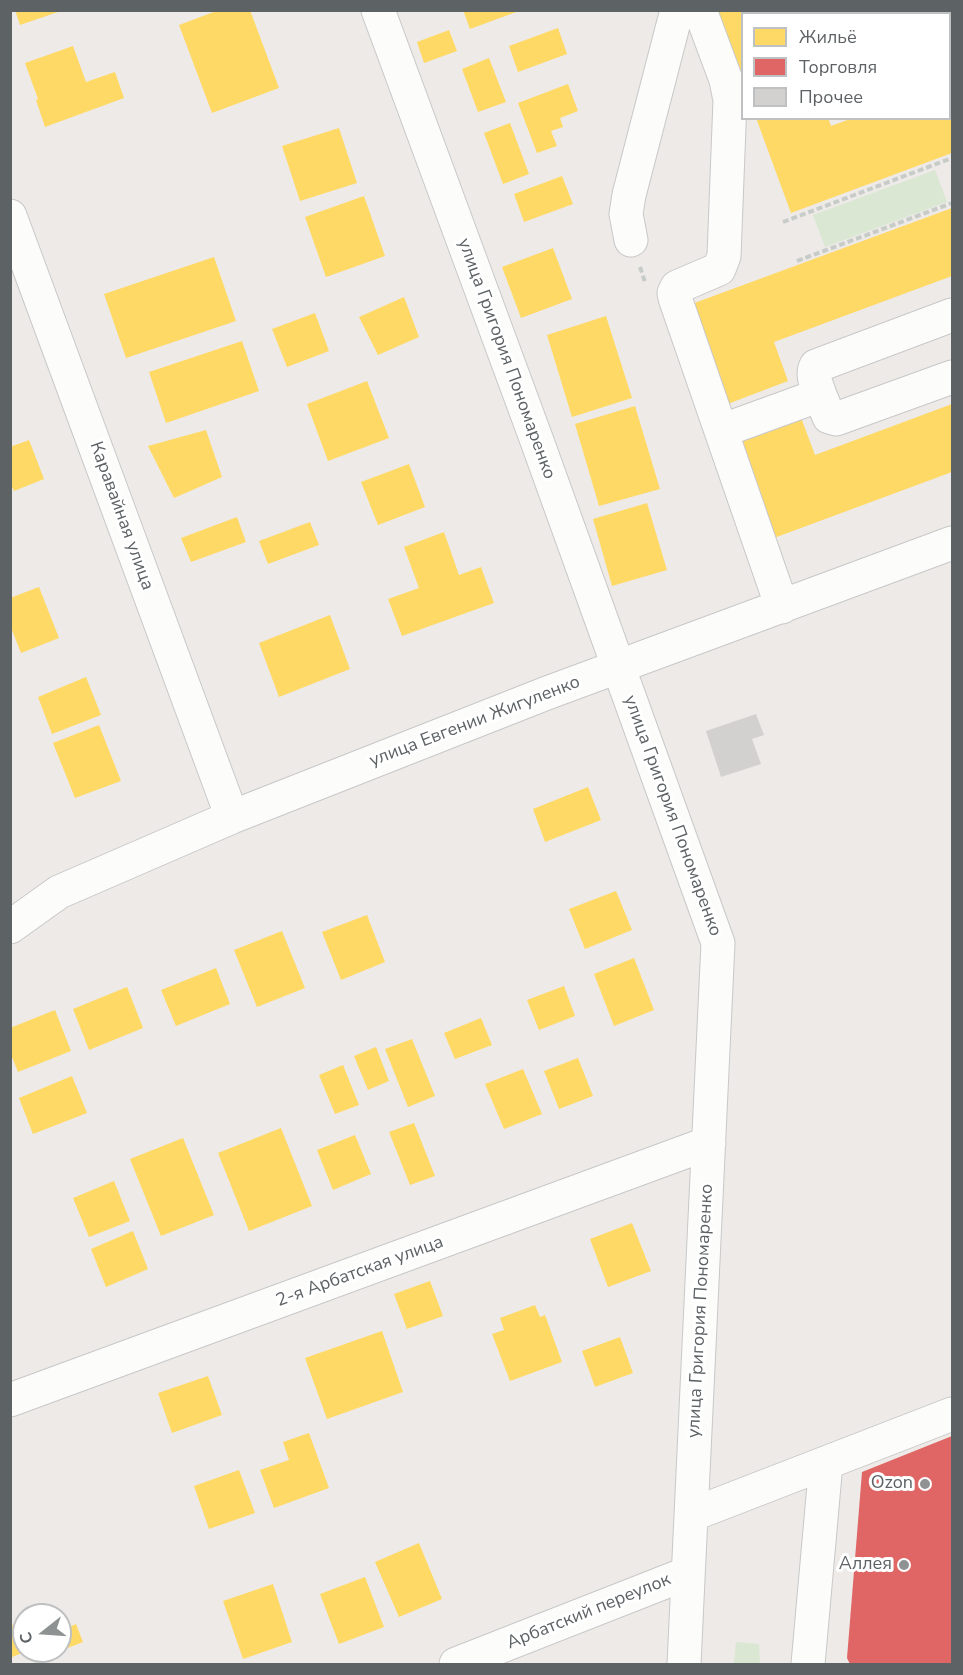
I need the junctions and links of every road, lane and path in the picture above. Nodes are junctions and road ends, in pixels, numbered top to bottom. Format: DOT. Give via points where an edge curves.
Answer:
graph roads {
  1 [pos="378,10"];
  2 [pos="677,10"];
  3 [pos="700,10"];
  4 [pos="736,107"];
  5 [pos="952,159"];
  6 [pos="952,203"];
  7 [pos="10,216"];
  8 [pos="783,222"];
  9 [pos="631,240"];
  10 [pos="797,261"];
  11 [pos="952,315"];
  12 [pos="952,377"];
  13 [pos="820,395"];
  14 [pos="721,431"];
  15 [pos="952,543"];
  16 [pos="782,607"];
  17 [pos="618,668"];
  18 [pos="232,817"];
  19 [pos="10,927"];
  20 [pos="709,1143"];
  21 [pos="10,1400"];
  22 [pos="952,1414"];
  23 [pos="826,1463"];
  24 [pos="691,1515"];
  25 [pos="688,1573"];
  26 [pos="456,1665"];
  27 [pos="684,1665"];
  28 [pos="808,1665"];
  1 -- 17 [label="street, улица Григория Пономаренко"];
  2 -- 9 [label="street" via="629,195 626,214"];
  3 -- 4 [label="street"];
  4 -- 14 [label="street" via="722,263 719,269 677,286 674,293"];
  5 -- 8 [label="path"];
  6 -- 10 [label="path"];
  7 -- 18 [label="street, Каравайная улица"];
  11 -- 13 [label="street" via="816,366 813,376"];
  12 -- 13 [label="street" via="836,419 829,417"];
  13 -- 14 [label="street"];
  14 -- 16 [label="street"];
  15 -- 16 [label="street, улица Евгении Жигуленко"];
  16 -- 17 [label="street, улица Евгении Жигуленко"];
  17 -- 18 [label="street, улица Евгении Жигуленко"];
  17 -- 20 [label="street, улица Григория Пономаренко" via="718,943"];
  18 -- 19 [label="street, улица Евгении Жигуленко" via="59,892"];
  20 -- 21 [label="street, 2-я Арбатская улица"];
  20 -- 24 [label="street, улица Григория Пономаренко"];
  22 -- 23 [label="street"];
  23 -- 24 [label="street"];
  23 -- 28 [label="street"];
  24 -- 25 [label="street, улица Григория Пономаренко"];
  25 -- 26 [label="street, Арбатский переулок"];
  25 -- 27 [label="street, улица Григория Пономаренко"];
}
